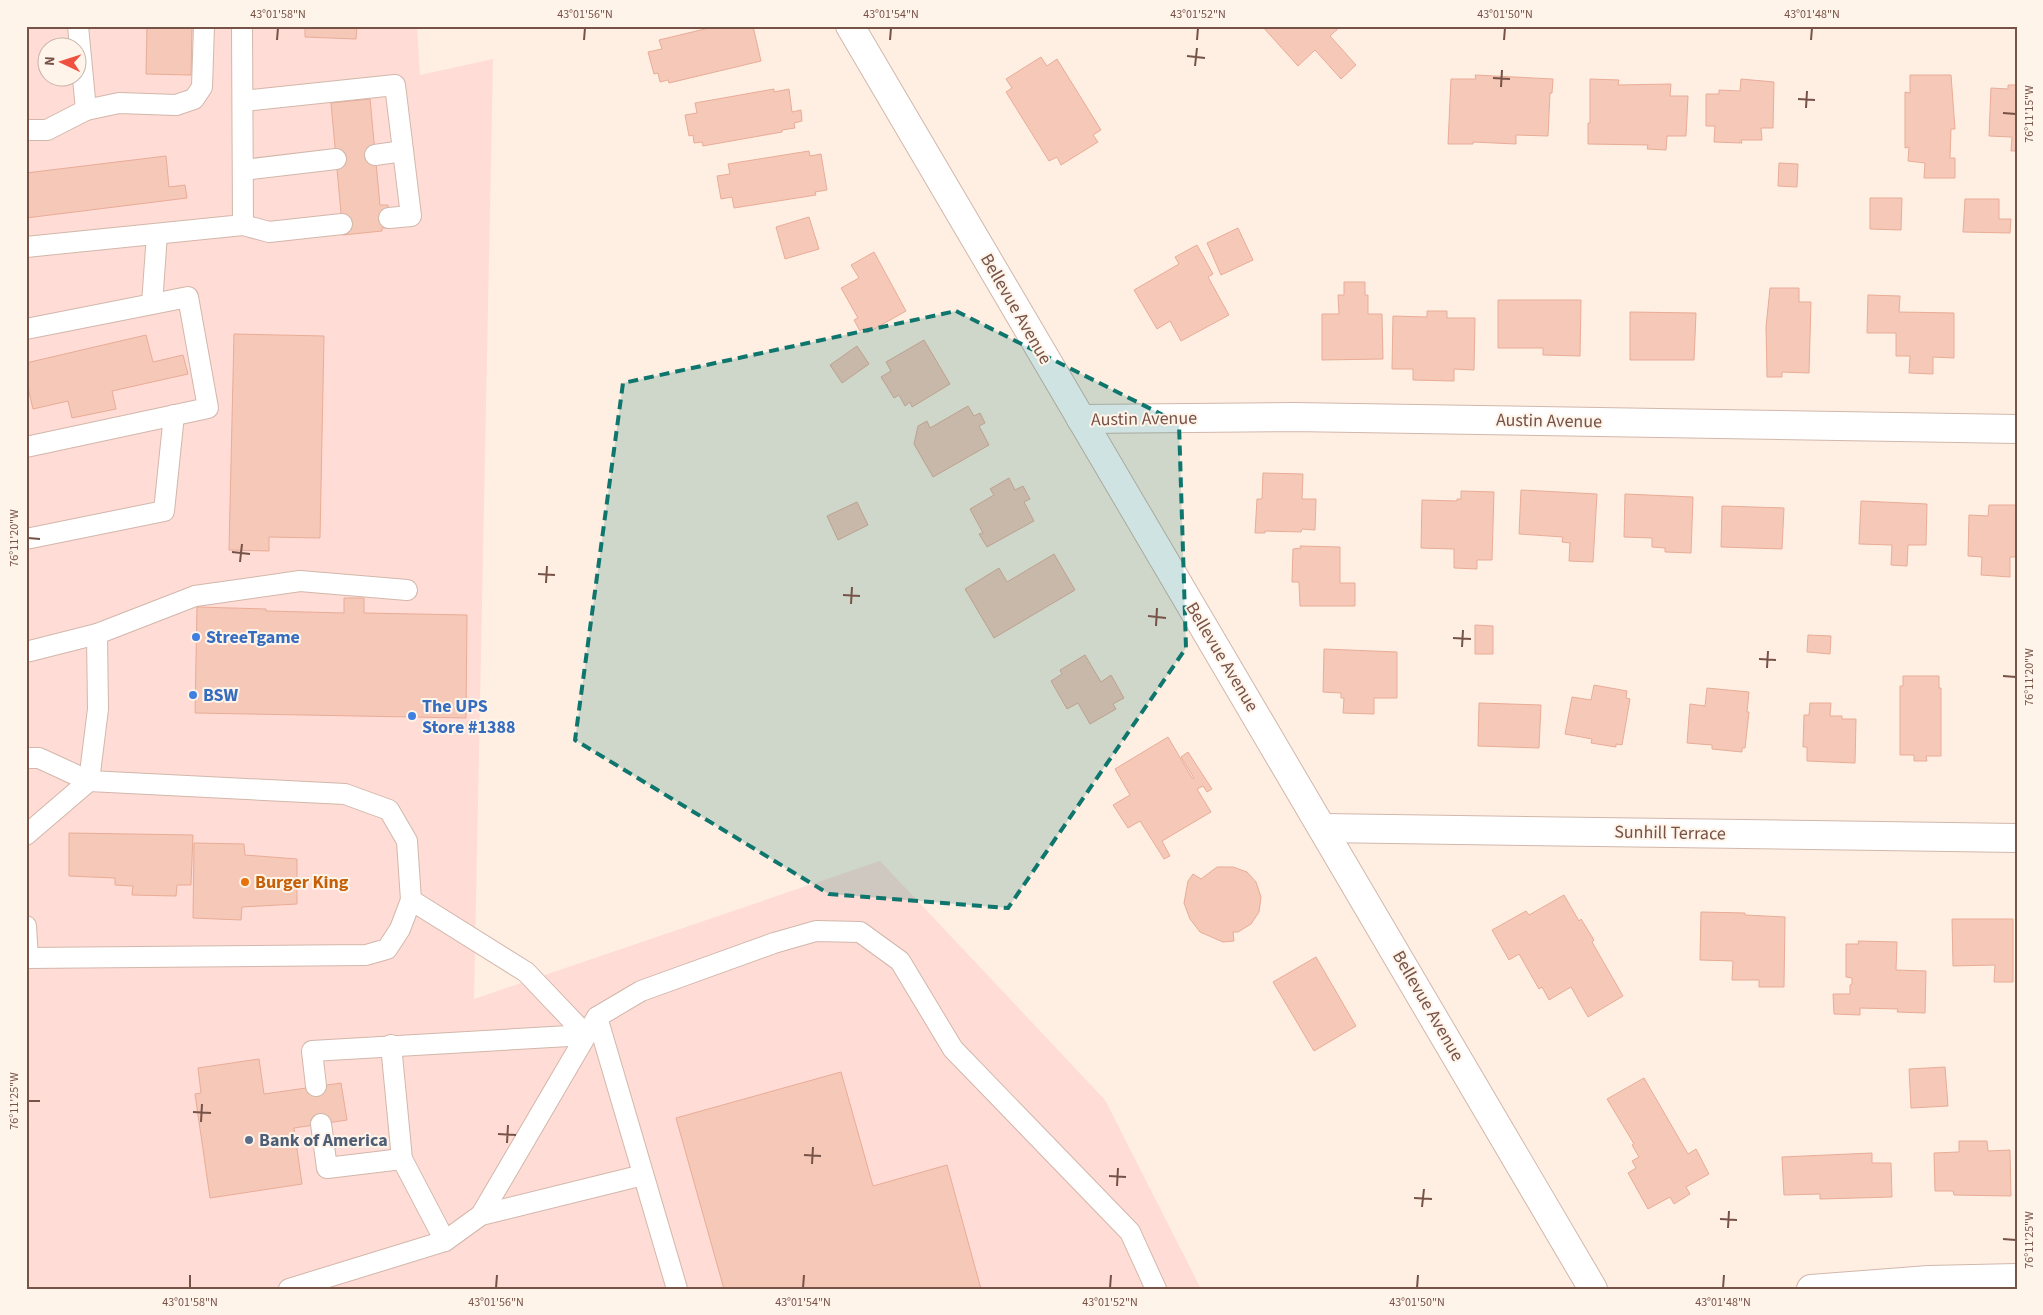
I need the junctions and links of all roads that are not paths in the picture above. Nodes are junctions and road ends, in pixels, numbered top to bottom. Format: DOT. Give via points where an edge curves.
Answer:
graph roads {
  1 [pos="78,26"];
  2 [pos="204,26"];
  3 [pos="242,26"];
  4 [pos="850,26"];
  5 [pos="243,101"];
  6 [pos="86,110"];
  7 [pos="26,130"];
  8 [pos="403,152"];
  9 [pos="375,155"];
  10 [pos="336,159"];
  11 [pos="243,170"];
  12 [pos="389,218"];
  13 [pos="342,224"];
  14 [pos="243,225"];
  15 [pos="157,234"];
  16 [pos="26,248"];
  17 [pos="152,304"];
  18 [pos="26,330"];
  19 [pos="174,415"];
  20 [pos="1081,419"];
  21 [pos="2017,429"];
  22 [pos="26,447"];
  23 [pos="26,539"];
  24 [pos="407,590"];
  25 [pos="97,634"];
  26 [pos="26,652"];
  27 [pos="26,758"];
  28 [pos="88,781"];
  29 [pos="1323,828"];
  30 [pos="26,834"];
  31 [pos="2017,838"];
  32 [pos="411,900"];
  33 [pos="26,926"];
  34 [pos="27,958"];
  35 [pos="597,1017"];
  36 [pos="586,1035"];
  37 [pos="391,1045"];
  38 [pos="316,1086"];
  39 [pos="321,1124"];
  40 [pos="402,1159"];
  41 [pos="643,1174"];
  42 [pos="481,1216"];
  43 [pos="444,1241"];
  44 [pos="2017,1278"];
  45 [pos="289,1289"];
  46 [pos="677,1289"];
  47 [pos="1156,1289"];
  48 [pos="1593,1289"];
  49 [pos="1811,1289"];
  1 -- 6 [label="lane"];
  2 -- 6 [label="lane" via="202,87 194,99 176,105 119,103"];
  3 -- 5 [label="lane"];
  4 -- 20 [label="street, Bellevue Avenue"];
  5 -- 8 [label="lane" via="395,85"];
  5 -- 11 [label="lane"];
  6 -- 7 [label="lane" via="47,130"];
  8 -- 9 [label="lane"];
  8 -- 12 [label="lane" via="411,216"];
  10 -- 11 [label="lane"];
  11 -- 14 [label="lane"];
  13 -- 14 [label="lane" via="269,232"];
  14 -- 15 [label="lane"];
  15 -- 16 [label="lane"];
  15 -- 17 [label="lane"];
  17 -- 18 [label="lane"];
  17 -- 19 [label="lane" via="188,297 208,408"];
  19 -- 22 [label="lane"];
  19 -- 23 [label="lane" via="164,512"];
  20 -- 21 [label="street, Austin Avenue" via="1293,417"];
  20 -- 29 [label="street, Bellevue Avenue"];
  24 -- 25 [label="lane" via="300,581 195,596"];
  25 -- 26 [label="lane"];
  25 -- 28 [label="lane" via="98,710"];
  27 -- 28 [label="lane" via="39,758"];
  28 -- 30 [label="lane"];
  28 -- 32 [label="lane" via="346,794 389,810 407,841"];
  29 -- 31 [label="street, Sunhill Terrace"];
  29 -- 48 [label="street, Bellevue Avenue"];
  32 -- 34 [label="lane" via="400,930 387,949 366,956"];
  32 -- 36 [label="lane" via="526,972"];
  33 -- 34 [label="lane"];
  35 -- 36 [label="lane"];
  35 -- 41 [label="lane"];
  35 -- 47 [label="lane" via="641,991 774,944 816,931 860,932 900,961 953,1049 1130,1232"];
  36 -- 37 [label="lane"];
  36 -- 42 [label="lane"];
  37 -- 38 [label="lane" via="312,1050"];
  37 -- 40 [label="lane"];
  39 -- 40 [label="lane" via="326,1168"];
  40 -- 43 [label="lane"];
  41 -- 42 [label="lane"];
  41 -- 46 [label="lane"];
  42 -- 43 [label="lane"];
  43 -- 45 [label="lane"];
  44 -- 49 [label="street" via="1929,1280"];
}
